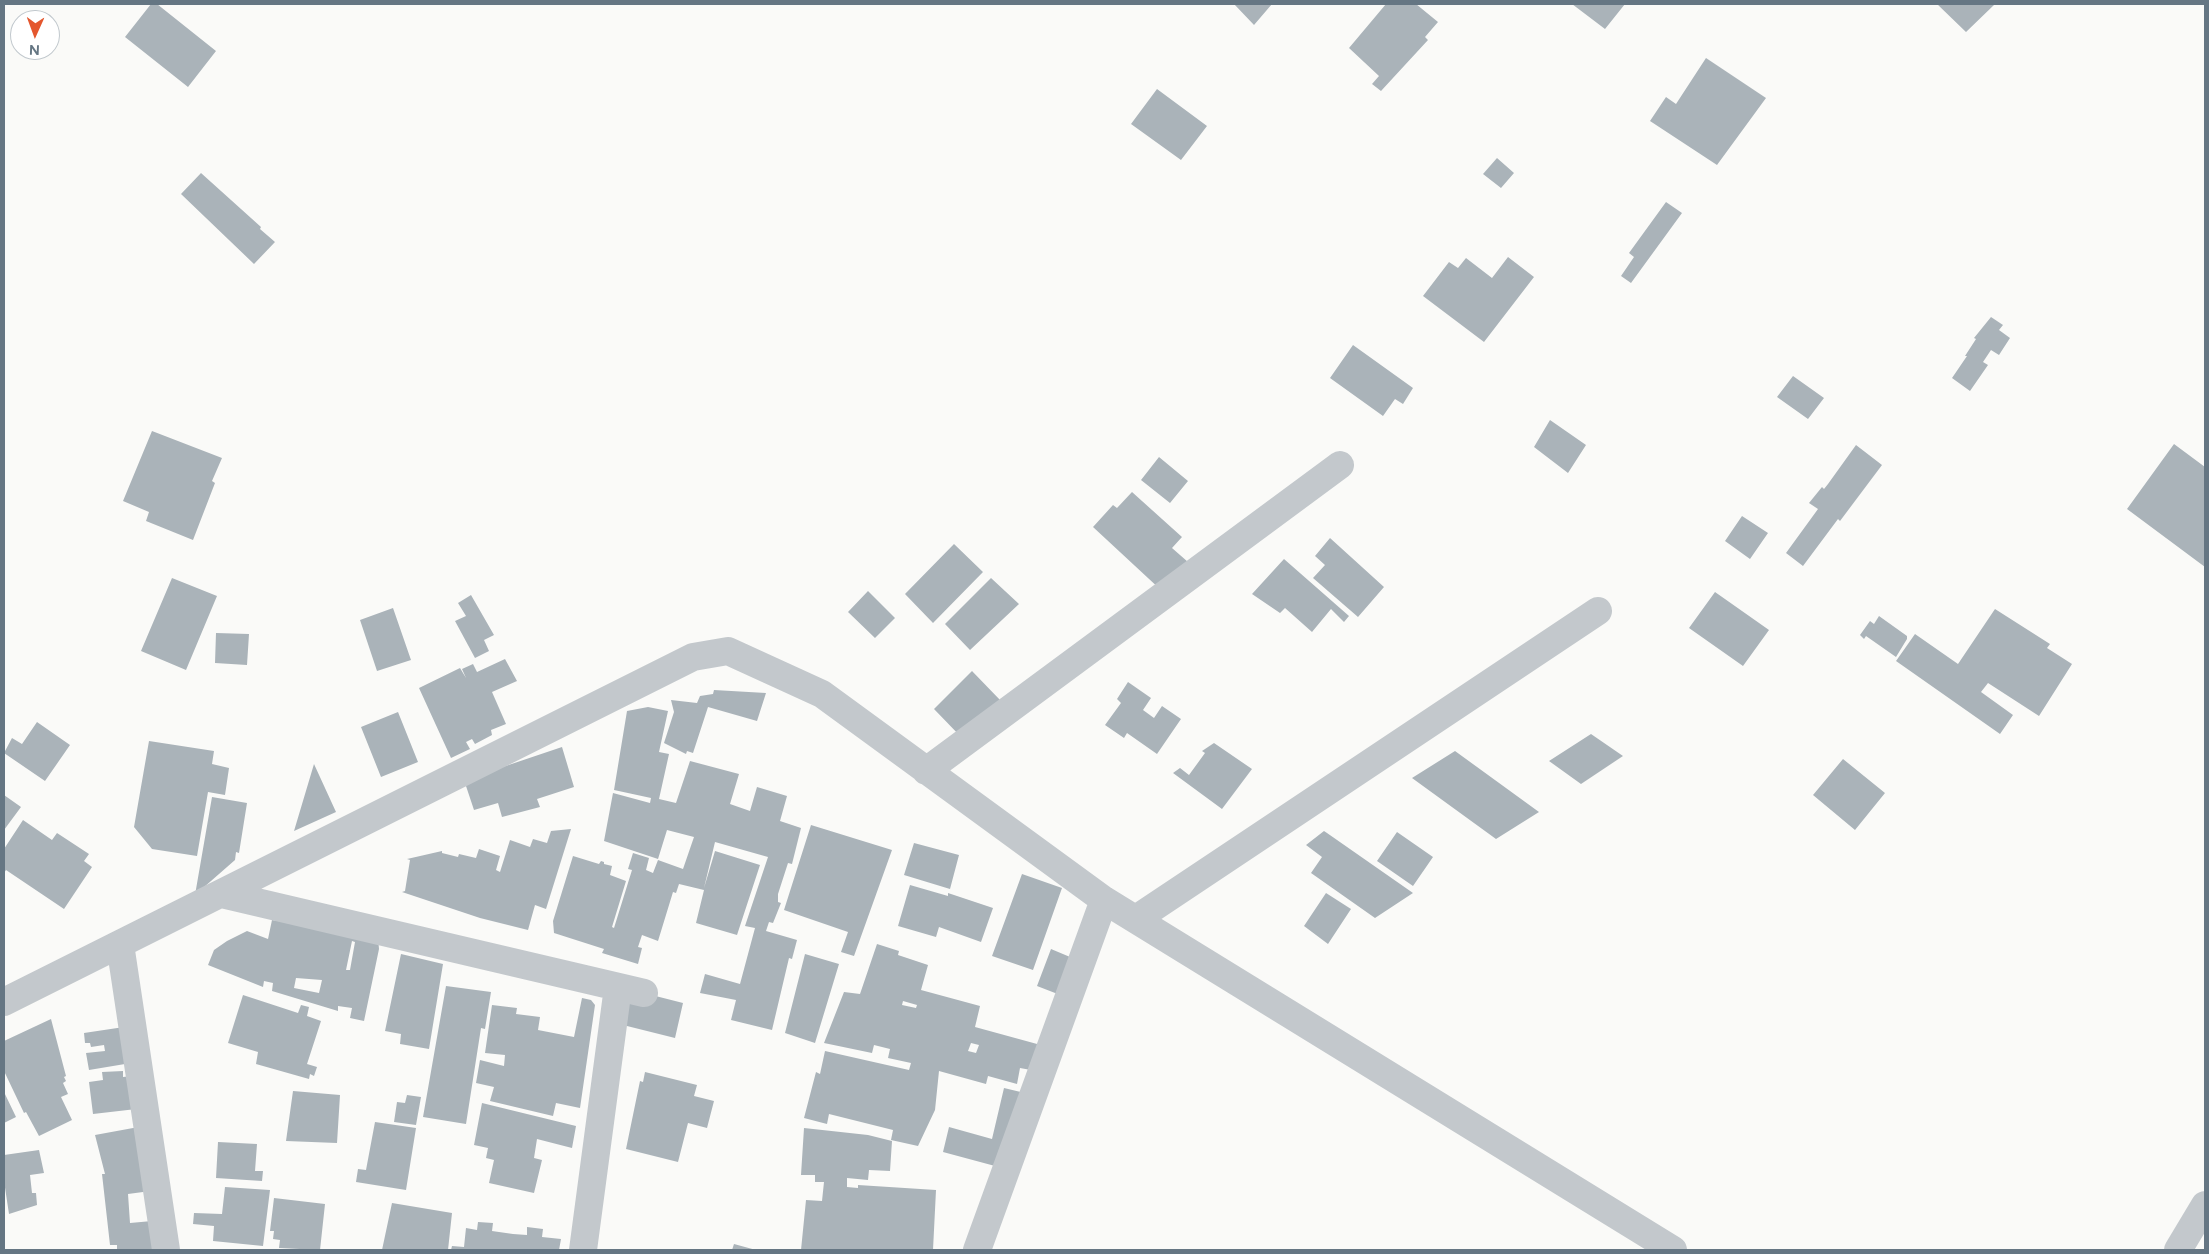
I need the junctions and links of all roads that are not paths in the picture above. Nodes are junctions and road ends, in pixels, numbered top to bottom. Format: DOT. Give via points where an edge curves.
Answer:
graph roads {
  1 [pos="1340,466"];
  2 [pos="1598,611"];
  3 [pos="926,771"];
  4 [pos="222,894"];
  5 [pos="1104,900"];
  6 [pos="1136,919"];
  7 [pos="120,944"];
  8 [pos="4,1002"];
  9 [pos="2205,1205"];
  10 [pos="166,1250"];
  11 [pos="583,1250"];
  12 [pos="977,1250"];
  13 [pos="1673,1250"];
  14 [pos="2178,1250"];
  1 -- 3 [label="street"];
  2 -- 6 [label="street"];
  3 -- 4 [label="street" via="822,694 728,651 693,658"];
  3 -- 5 [label="street"];
  4 -- 7 [label="street"];
  4 -- 11 [label="street" via="631,990"];
  5 -- 6 [label="street"];
  5 -- 12 [label="street"];
  6 -- 13 [label="street"];
  7 -- 8 [label="street"];
  7 -- 10 [label="street"];
  9 -- 14 [label="street"];
}
